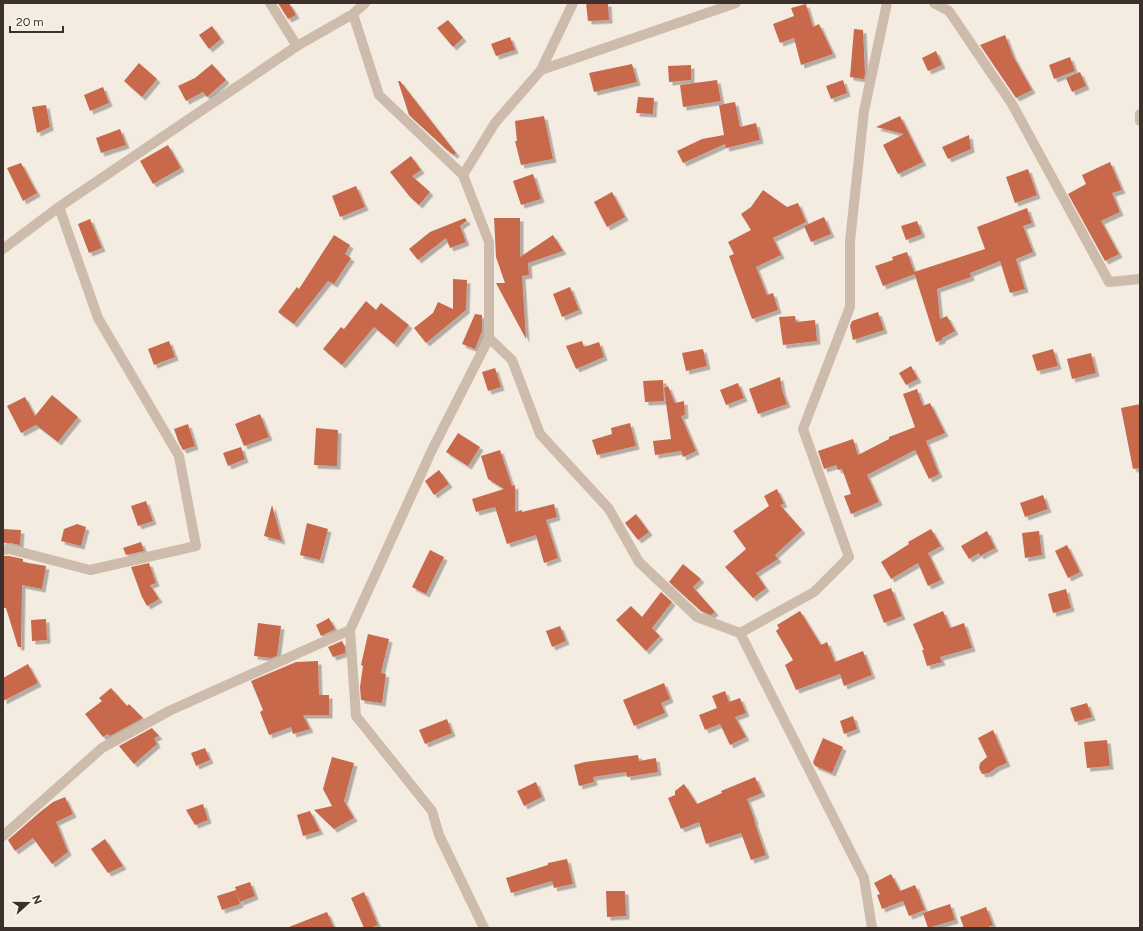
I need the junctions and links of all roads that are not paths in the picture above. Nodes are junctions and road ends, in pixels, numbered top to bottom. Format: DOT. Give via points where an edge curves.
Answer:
graph roads {
  1 [pos="270,3"];
  2 [pos="365,3"];
  3 [pos="573,3"];
  4 [pos="736,3"];
  5 [pos="887,3"];
  6 [pos="934,3"];
  7 [pos="353,14"];
  8 [pos="297,46"];
  9 [pos="541,70"];
  10 [pos="1140,114"];
  11 [pos="1140,121"];
  12 [pos="463,175"];
  13 [pos="59,207"];
  14 [pos="3,249"];
  15 [pos="1140,279"];
  16 [pos="489,338"];
  17 [pos="3,550"];
  18 [pos="350,630"];
  19 [pos="740,633"];
  20 [pos="3,836"];
  21 [pos="484,928"];
  22 [pos="872,928"];
  1 -- 8 [label="street"];
  2 -- 7 [label="street"];
  3 -- 9 [label="street"];
  4 -- 9 [label="street"];
  5 -- 19 [label="street" via="864,111 850,241 850,307 802,429 849,556 814,592"];
  6 -- 15 [label="street" via="949,10 1012,104 1108,282"];
  7 -- 8 [label="street"];
  7 -- 12 [label="street" via="379,95"];
  8 -- 13 [label="street"];
  9 -- 12 [label="street" via="495,123"];
  10 -- 11 [label="street"];
  12 -- 16 [label="street" via="489,242"];
  13 -- 14 [label="street"];
  13 -- 17 [label="street" via="98,318 179,456 196,546 90,570 9,549"];
  16 -- 18 [label="street" via="432,450"];
  16 -- 19 [label="street" via="512,360 540,434 610,509 639,562 697,616"];
  18 -- 20 [label="street" via="169,711 102,748"];
  18 -- 21 [label="street" via="356,716 432,811 439,835"];
  19 -- 22 [label="street" via="864,878"];
}
